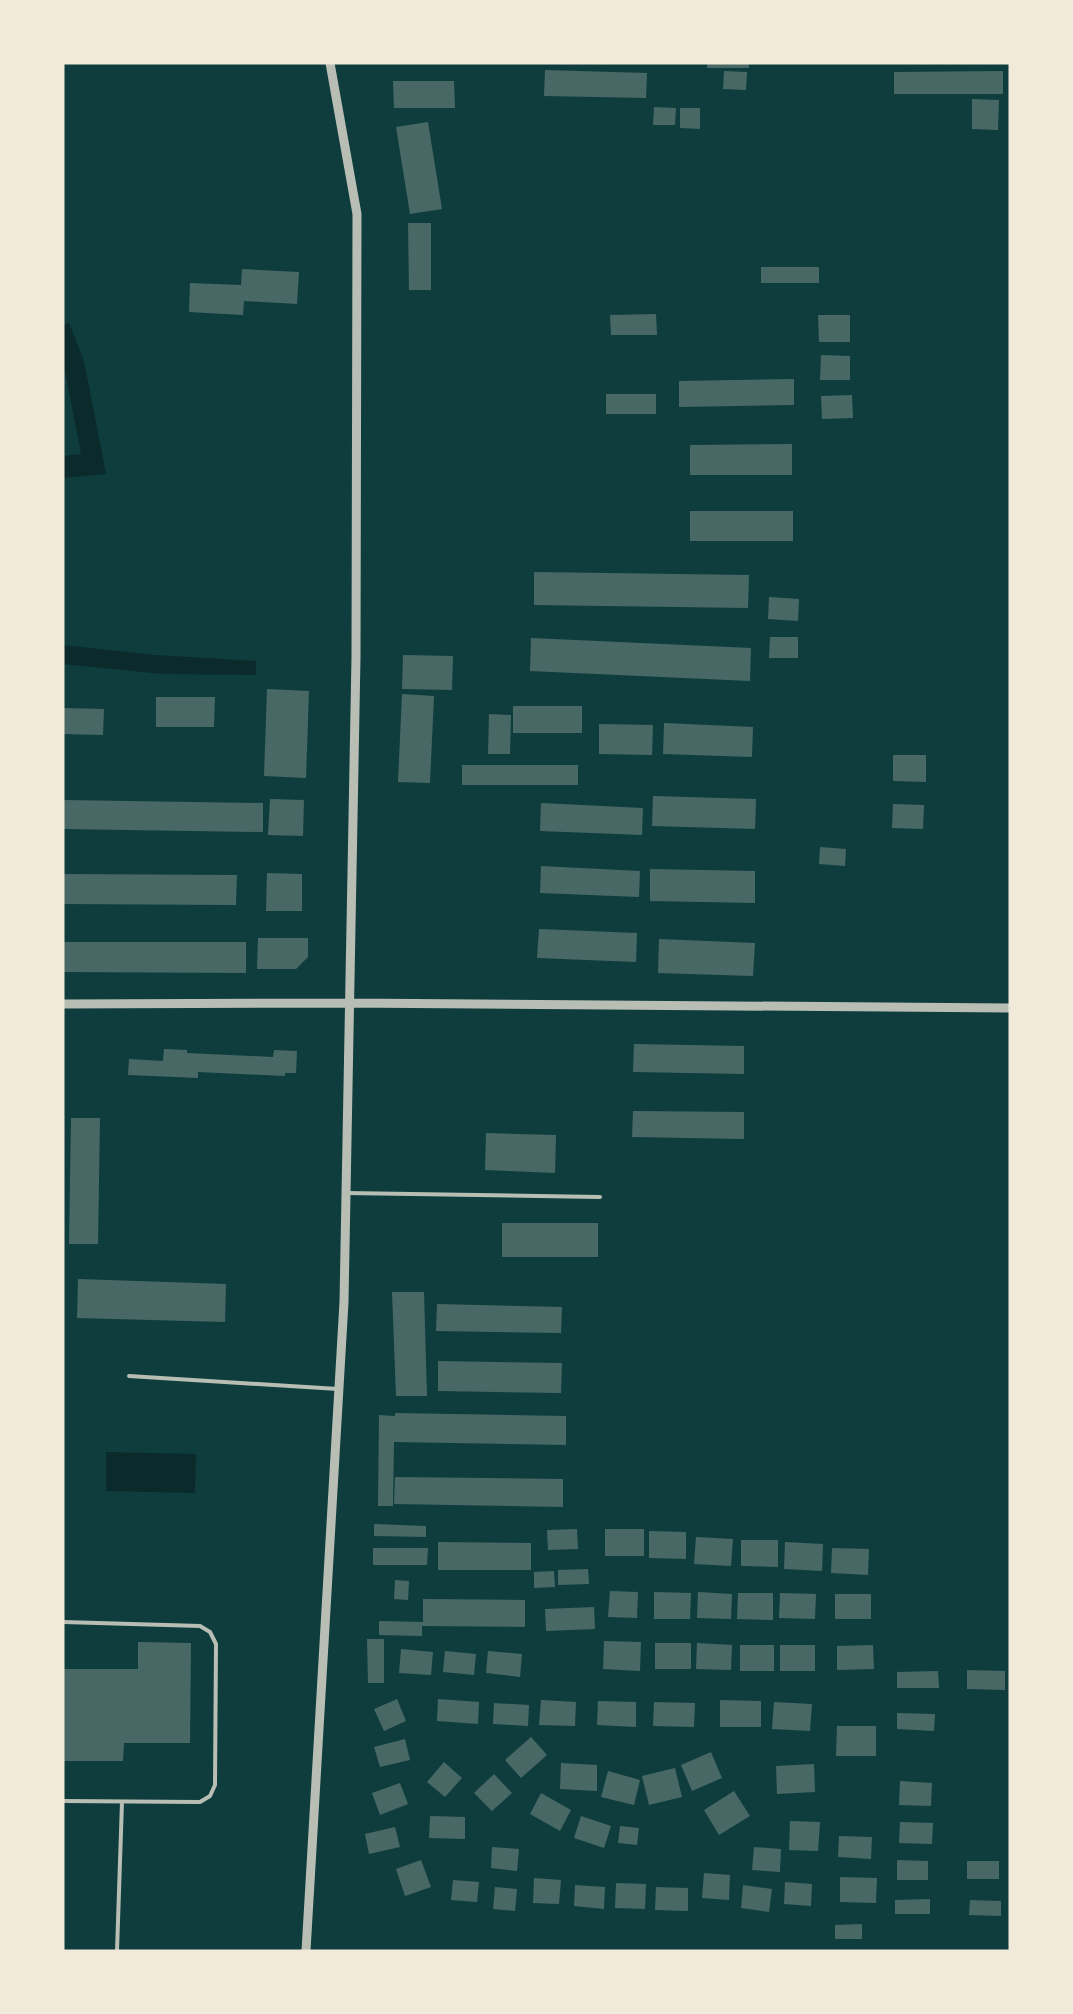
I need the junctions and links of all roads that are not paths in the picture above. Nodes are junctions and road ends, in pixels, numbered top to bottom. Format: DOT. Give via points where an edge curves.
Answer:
graph roads {
  1 [pos="330,63"];
  2 [pos="349,1003"];
  3 [pos="63,1004"];
  4 [pos="1010,1008"];
  5 [pos="346,1193"];
  6 [pos="600,1197"];
  7 [pos="129,1376"];
  8 [pos="339,1389"];
  9 [pos="63,1622"];
  10 [pos="63,1802"];
  11 [pos="122,1802"];
  12 [pos="117,1951"];
  13 [pos="306,1951"];
  1 -- 2 [label="street" via="357,214 356,645"];
  2 -- 3 [label="street"];
  2 -- 4 [label="street"];
  2 -- 5 [label="street"];
  5 -- 6 [label="lane"];
  5 -- 8 [label="street"];
  7 -- 8 [label="lane"];
  8 -- 13 [label="street"];
  9 -- 11 [label="lane" via="200,1626 210,1632 216,1644 214,1785 210,1796 200,1802"];
  10 -- 11 [label="lane"];
  11 -- 12 [label="lane"];
}
